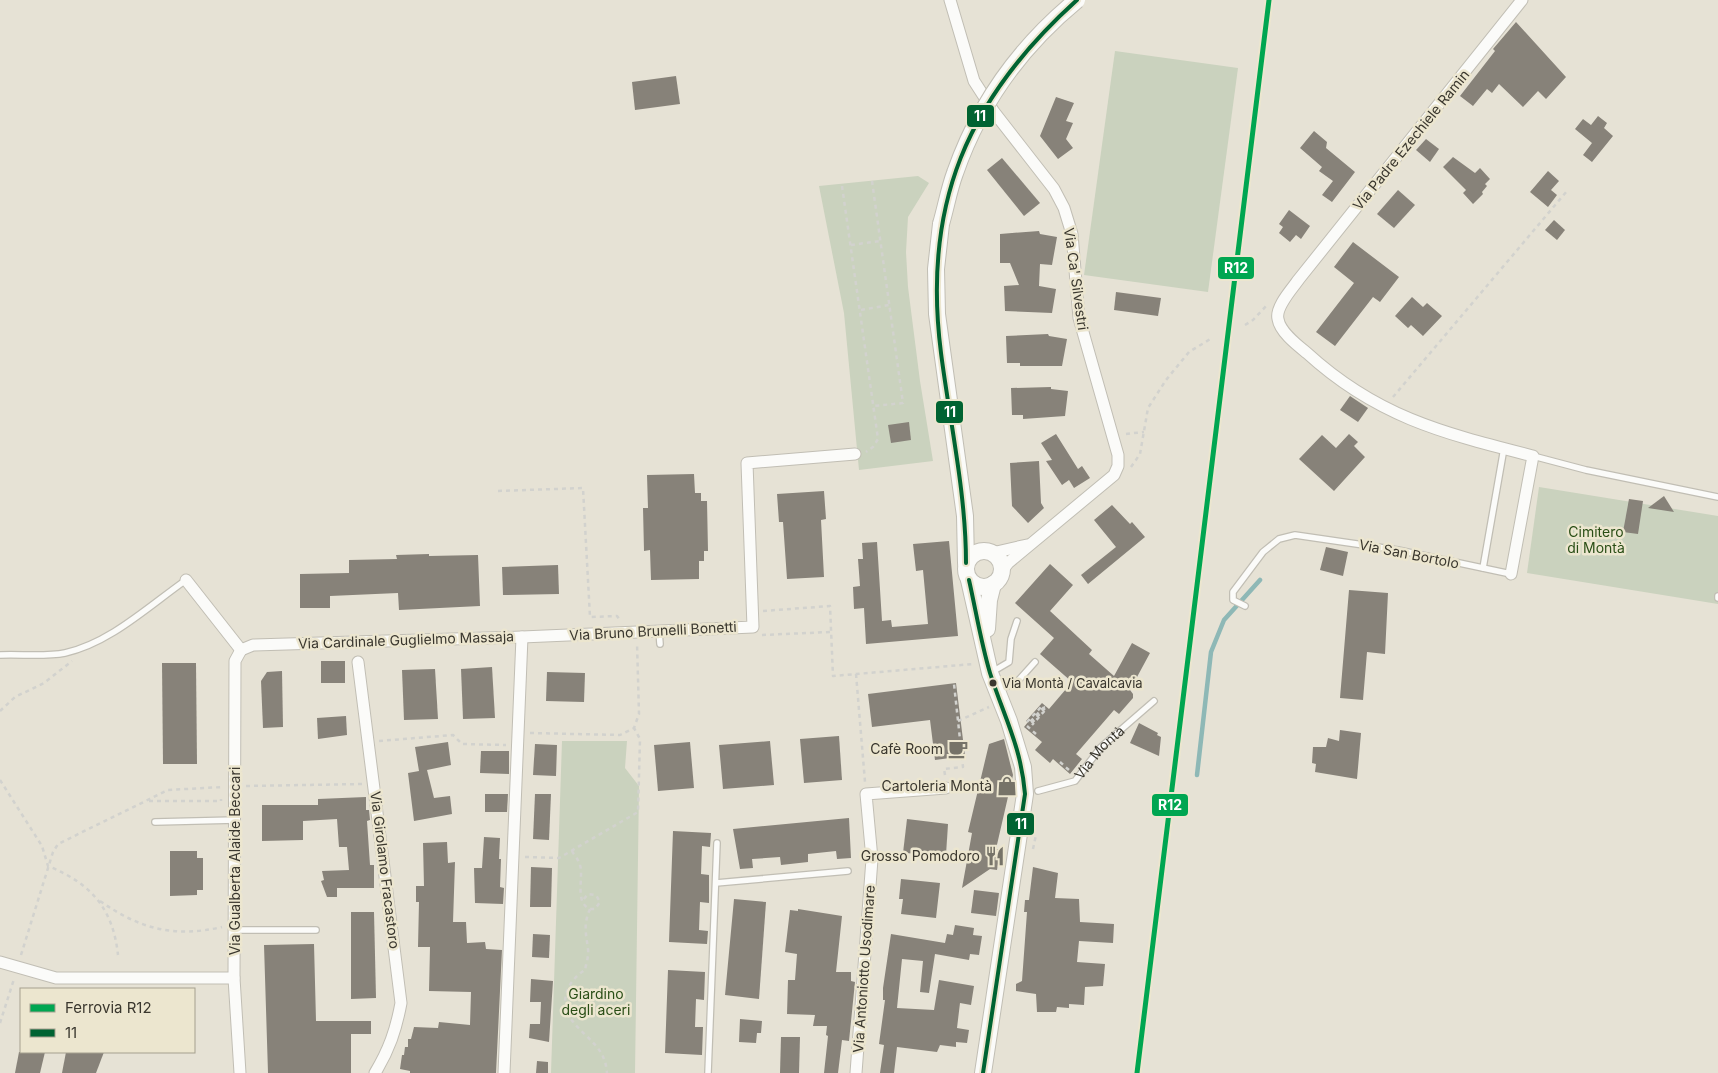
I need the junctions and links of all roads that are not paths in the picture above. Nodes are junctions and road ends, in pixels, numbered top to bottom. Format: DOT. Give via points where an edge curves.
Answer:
graph roads {
  1 [pos="950,0"];
  2 [pos="1077,0"];
  3 [pos="1522,0"];
  4 [pos="1504,448"];
  5 [pos="855,454"];
  6 [pos="1532,456"];
  7 [pos="1718,497"];
  8 [pos="965,516"];
  9 [pos="1031,544"];
  10 [pos="989,552"];
  11 [pos="966,563"];
  12 [pos="1483,568"];
  13 [pos="1511,574"];
  14 [pos="997,578"];
  15 [pos="186,580"];
  16 [pos="970,580"];
  17 [pos="1245,606"];
  18 [pos="1016,621"];
  19 [pos="659,631"];
  20 [pos="522,637"];
  21 [pos="660,644"];
  22 [pos="241,650"];
  23 [pos="985,651"];
  24 [pos="0,655"];
  25 [pos="358,662"];
  26 [pos="1035,662"];
  27 [pos="984,671"];
  28 [pos="994,698"];
  29 [pos="1154,701"];
  30 [pos="946,788"];
  31 [pos="1038,792"];
  32 [pos="236,820"];
  33 [pos="155,822"];
  34 [pos="717,843"];
  35 [pos="848,871"];
  36 [pos="716,883"];
  37 [pos="235,927"];
  38 [pos="316,930"];
  39 [pos="0,962"];
  40 [pos="234,978"];
  41 [pos="240,1073"];
  42 [pos="375,1073"];
  43 [pos="504,1073"];
  44 [pos="708,1073"];
  45 [pos="856,1073"];
  46 [pos="983,1073"];
  1 -- 9 [label="street, Via Ca' Silvestri" via="974,81 1064,208 1072,234 1079,318 1123,468"];
  2 -- 8 [label="main road, bridge" via="1021,54 994,90 972,129 954,174 941,224 936,269 937,314"];
  3 -- 4 [label="street, Via Padre Ezechiele Ramin" via="1299,279 1278,311 1280,325 1295,343 1334,378 1420,425"];
  4 -- 6 [label="street"];
  4 -- 12 [label="lane"];
  5 -- 19 [label="street, Via Bruno Brunelli Bonetti" via="747,463 752,627"];
  6 -- 7 [label="lane"];
  6 -- 13 [label="street, Via San Bortolo"];
  8 -- 10 [label="main road"];
  8 -- 11 [label="main road"];
  9 -- 10 [label="street"];
  9 -- 14 [label="street" via="1008,563"];
  10 -- 11 [label="main road" via="974,554"];
  10 -- 14 [label="main road" via="1000,560"];
  11 -- 16 [label="main road"];
  12 -- 13 [label="lane, Via San Bortolo"];
  12 -- 17 [label="lane, Via San Bortolo" via="1398,550 1295,535 1278,539 1263,552 1233,592 1233,600"];
  14 -- 16 [label="main road" via="978,586"];
  14 -- 23 [label="main road" via="989,600"];
  15 -- 22 [label="street"];
  15 -- 24 [label="lane" via="86,647 63,654"];
  16 -- 23 [label="main road"];
  18 -- 27 [label="lane" via="1009,662"];
  19 -- 20 [label="street, Via Bruno Brunelli Bonetti"];
  19 -- 21 [label="lane"];
  20 -- 22 [label="street, Via Cardinale Guglielmo Massaja" via="254,645"];
  20 -- 43 [label="street, Via Cardinale Guglielmo Massaja"];
  22 -- 32 [label="street, Via Gualberta Alaide Beccari" via="235,660"];
  23 -- 27 [label="main road"];
  25 -- 42 [label="street, Via Girolamo Fracastoro" via="401,1003 389,1050"];
  26 -- 28 [label="lane" via="1017,682"];
  27 -- 28 [label="main road"];
  28 -- 46 [label="main road" via="1009,721 1023,767 1025,794"];
  29 -- 31 [label="lane, Via Montà" via="1101,748 1075,781"];
  30 -- 45 [label="street, Via Antoniotto Usodimare" via="866,794 872,859"];
  32 -- 33 [label="lane"];
  32 -- 37 [label="street, Via Gualberta Alaide Beccari"];
  34 -- 36 [label="lane"];
  35 -- 36 [label="lane"];
  36 -- 44 [label="lane"];
  37 -- 38 [label="lane"];
  37 -- 40 [label="street, Via Gualberta Alaide Beccari"];
  39 -- 40 [label="street" via="56,978"];
  40 -- 41 [label="street, Via Gualberta Alaide Beccari"];
}
